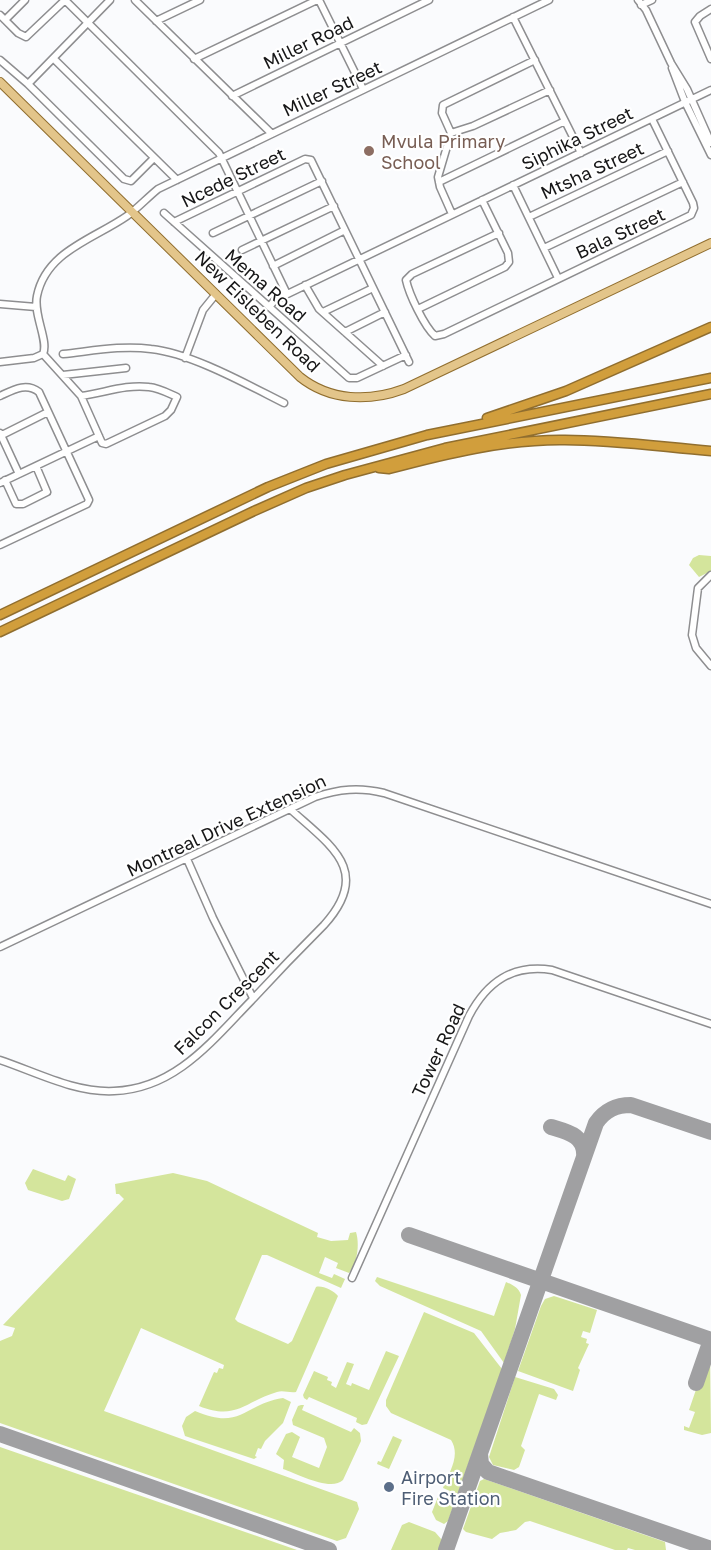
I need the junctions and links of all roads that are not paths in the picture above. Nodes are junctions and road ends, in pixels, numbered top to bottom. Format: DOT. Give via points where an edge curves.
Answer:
graph roads {
  1 [pos="25,0"];
  2 [pos="65,0"];
  3 [pos="110,0"];
  4 [pos="135,0"];
  5 [pos="200,0"];
  6 [pos="318,0"];
  7 [pos="429,0"];
  8 [pos="549,0"];
  9 [pos="645,3"];
  10 [pos="711,9"];
  11 [pos="513,16"];
  12 [pos="3,18"];
  13 [pos="156,21"];
  14 [pos="88,23"];
  15 [pos="340,43"];
  16 [pos="708,48"];
  17 [pos="54,59"];
  18 [pos="194,59"];
  19 [pos="0,60"];
  20 [pos="535,60"];
  21 [pos="711,60"];
  22 [pos="0,82"];
  23 [pos="28,84"];
  24 [pos="363,89"];
  25 [pos="550,90"];
  26 [pos="711,90"];
  27 [pos="232,96"];
  28 [pos="688,101"];
  29 [pos="652,118"];
  30 [pos="565,121"];
  31 [pos="451,133"];
  32 [pos="271,134"];
  33 [pos="711,143"];
  34 [pos="668,151"];
  35 [pos="581,153"];
  36 [pos="711,155"];
  37 [pos="154,158"];
  38 [pos="222,158"];
  39 [pos="177,180"];
  40 [pos="322,181"];
  41 [pos="438,182"];
  42 [pos="683,182"];
  43 [pos="513,185"];
  44 [pos="237,191"];
  45 [pos="482,200"];
  46 [pos="334,206"];
  47 [pos="132,212"];
  48 [pos="164,213"];
  49 [pos="452,214"];
  50 [pos="249,216"];
  51 [pos="529,217"];
  52 [pos="174,222"];
  53 [pos="345,230"];
  54 [pos="213,233"];
  55 [pos="499,233"];
  56 [pos="261,241"];
  57 [pos="711,243"];
  58 [pos="544,248"];
  59 [pos="242,250"];
  60 [pos="360,260"];
  61 [pos="273,266"];
  62 [pos="558,278"];
  63 [pos="305,285"];
  64 [pos="373,288"];
  65 [pos="216,294"];
  66 [pos="287,294"];
  67 [pos="0,304"];
  68 [pos="36,307"];
  69 [pos="269,307"];
  70 [pos="418,309"];
  71 [pos="323,312"];
  72 [pos="385,312"];
  73 [pos="711,327"];
  74 [pos="345,332"];
  75 [pos="43,354"];
  76 [pos="63,354"];
  77 [pos="185,358"];
  78 [pos="0,362"];
  79 [pos="383,366"];
  80 [pos="126,368"];
  81 [pos="63,375"];
  82 [pos="711,378"];
  83 [pos="711,394"];
  84 [pos="0,396"];
  85 [pos="81,396"];
  86 [pos="284,403"];
  87 [pos="48,412"];
  88 [pos="444,432"];
  89 [pos="1,434"];
  90 [pos="99,436"];
  91 [pos="66,451"];
  92 [pos="711,451"];
  93 [pos="36,466"];
  94 [pos="373,466"];
  95 [pos="19,474"];
  96 [pos="3,481"];
  97 [pos="0,545"];
  98 [pos="711,575"];
  99 [pos="0,615"];
  100 [pos="0,632"];
  101 [pos="708,661"];
  102 [pos="711,666"];
  103 [pos="290,809"];
  104 [pos="187,859"];
  105 [pos="711,904"];
  106 [pos="0,947"];
  107 [pos="254,998"];
  108 [pos="711,1024"];
  109 [pos="0,1060"];
  110 [pos="352,1278"];
  1 -- 12 [label="street"];
  2 -- 12 [label="street" via="28,36 21,35"];
  2 -- 14 [label="street"];
  3 -- 14 [label="street"];
  4 -- 13 [label="street"];
  5 -- 13 [label="street"];
  6 -- 15 [label="street"];
  6 -- 18 [label="street"];
  7 -- 15 [label="street, Miller Road"];
  8 -- 11 [label="street, Miller Street"];
  9 -- 28 [label="street"];
  10 -- 16 [label="street" via="695,22"];
  11 -- 20 [label="street"];
  11 -- 24 [label="street, Miller Street"];
  13 -- 18 [label="street"];
  14 -- 17 [label="street"];
  14 -- 38 [label="street"];
  15 -- 24 [label="street"];
  15 -- 27 [label="street, Miller Road"];
  16 -- 21 [label="street"];
  17 -- 23 [label="street"];
  17 -- 37 [label="street"];
  18 -- 27 [label="street"];
  19 -- 23 [label="street"];
  20 -- 25 [label="street"];
  20 -- 31 [label="street" via="443,105 442,113"];
  22 -- 47 [label="main road, New Eisleben Road"];
  23 -- 37 [label="street" via="124,179 131,181"];
  24 -- 32 [label="street, Miller Street"];
  25 -- 30 [label="street"];
  25 -- 31 [label="street"];
  26 -- 28 [label="street, Siphika Street"];
  27 -- 32 [label="street"];
  28 -- 29 [label="street, Siphika Street"];
  28 -- 33 [label="street"];
  28 -- 36 [label="street"];
  29 -- 34 [label="street"];
  29 -- 35 [label="street, Siphika Street"];
  30 -- 35 [label="street"];
  30 -- 41 [label="street"];
  31 -- 41 [label="street"];
  32 -- 38 [label="street, Miller Street"];
  34 -- 42 [label="street"];
  34 -- 51 [label="street, Mtsha Street"];
  35 -- 43 [label="street, Siphika Street"];
  37 -- 39 [label="street"];
  38 -- 39 [label="street, Miller Street"];
  38 -- 44 [label="street"];
  39 -- 47 [label="street, Miller Street" via="159,189"];
  40 -- 44 [label="street, Ncede Street" via="313,162 304,159"];
  40 -- 46 [label="street"];
  40 -- 50 [label="street"];
  41 -- 49 [label="street"];
  42 -- 58 [label="street"];
  42 -- 62 [label="street, Bala Street" via="693,203 693,212 688,217"];
  43 -- 45 [label="street, Siphika Street"];
  43 -- 51 [label="street"];
  44 -- 50 [label="street"];
  44 -- 52 [label="street, Ncede Street"];
  45 -- 49 [label="street, Siphika Street"];
  45 -- 55 [label="street"];
  46 -- 53 [label="street"];
  46 -- 56 [label="street"];
  47 -- 65 [label="main road, New Eisleben Road"];
  47 -- 68 [label="street, Miller Street" via="70,249 53,264 40,287"];
  48 -- 52 [label="street, Mema Road"];
  49 -- 60 [label="street, Siphika Street"];
  50 -- 54 [label="street"];
  50 -- 56 [label="street"];
  51 -- 58 [label="street"];
  52 -- 69 [label="street, Mema Road"];
  53 -- 60 [label="street"];
  53 -- 61 [label="street"];
  55 -- 70 [label="street" via="509,256 506,267"];
  55 -- 70 [label="street" via="410,275 407,283"];
  56 -- 59 [label="street"];
  56 -- 61 [label="street"];
  57 -- 65 [label="main road, New Eisleben Road" via="436,375 376,397 346,397 302,379"];
  58 -- 62 [label="street"];
  60 -- 63 [label="street, Siphika Street"];
  60 -- 64 [label="street"];
  61 -- 66 [label="street"];
  62 -- 70 [label="street, Bala Street" via="436,336"];
  63 -- 66 [label="street, Siphika Street"];
  63 -- 71 [label="street"];
  64 -- 71 [label="street"];
  64 -- 72 [label="street"];
  65 -- 77 [label="street" via="203,310"];
  66 -- 69 [label="street, Siphika Street"];
  67 -- 68 [label="street"];
  68 -- 75 [label="street" via="45,345"];
  69 -- 79 [label="street, Mema Road" via="349,378"];
  71 -- 74 [label="street"];
  72 -- 74 [label="street"];
  72 -- 79 [label="street" via="407,358"];
  73 -- 88 [label="highway" via="546,399"];
  74 -- 79 [label="street"];
  75 -- 78 [label="street"];
  75 -- 81 [label="street"];
  76 -- 77 [label="street" via="129,347"];
  77 -- 86 [label="street"];
  80 -- 81 [label="street"];
  81 -- 85 [label="street"];
  82 -- 88 [label="highway"];
  83 -- 94 [label="highway"];
  84 -- 87 [label="street" via="18,388 32,388 39,393"];
  85 -- 90 [label="street"];
  85 -- 90 [label="street" via="139,387 177,397 169,413 136,431 106,444"];
  87 -- 89 [label="street"];
  87 -- 91 [label="street"];
  88 -- 99 [label="highway" via="357,454 285,479"];
  89 -- 95 [label="street"];
  90 -- 91 [label="street"];
  91 -- 93 [label="street"];
  91 -- 97 [label="street" via="88,502"];
  92 -- 94 [label="highway" via="564,440 482,448 389,469"];
  93 -- 95 [label="street"];
  93 -- 96 [label="street" via="47,492 23,504 16,504"];
  94 -- 100 [label="highway" via="306,488 254,511"];
  95 -- 96 [label="street"];
  98 -- 101 [label="street" via="698,588 693,625 693,642"];
  101 -- 102 [label="street"];
  103 -- 104 [label="street, Montreal Drive Extension"];
  103 -- 105 [label="street, Montreal Drive Extension" via="332,791 371,790"];
  103 -- 107 [label="street, Falcon Crescent" via="338,855 345,870 345,891 336,911"];
  104 -- 106 [label="street, Montreal Drive Extension"];
  104 -- 107 [label="street"];
  107 -- 109 [label="street, Falcon Crescent" via="196,1058 150,1084 114,1091 88,1089"];
  108 -- 110 [label="street, Tower Road" via="552,970 521,970 492,984 469,1016"];
}
